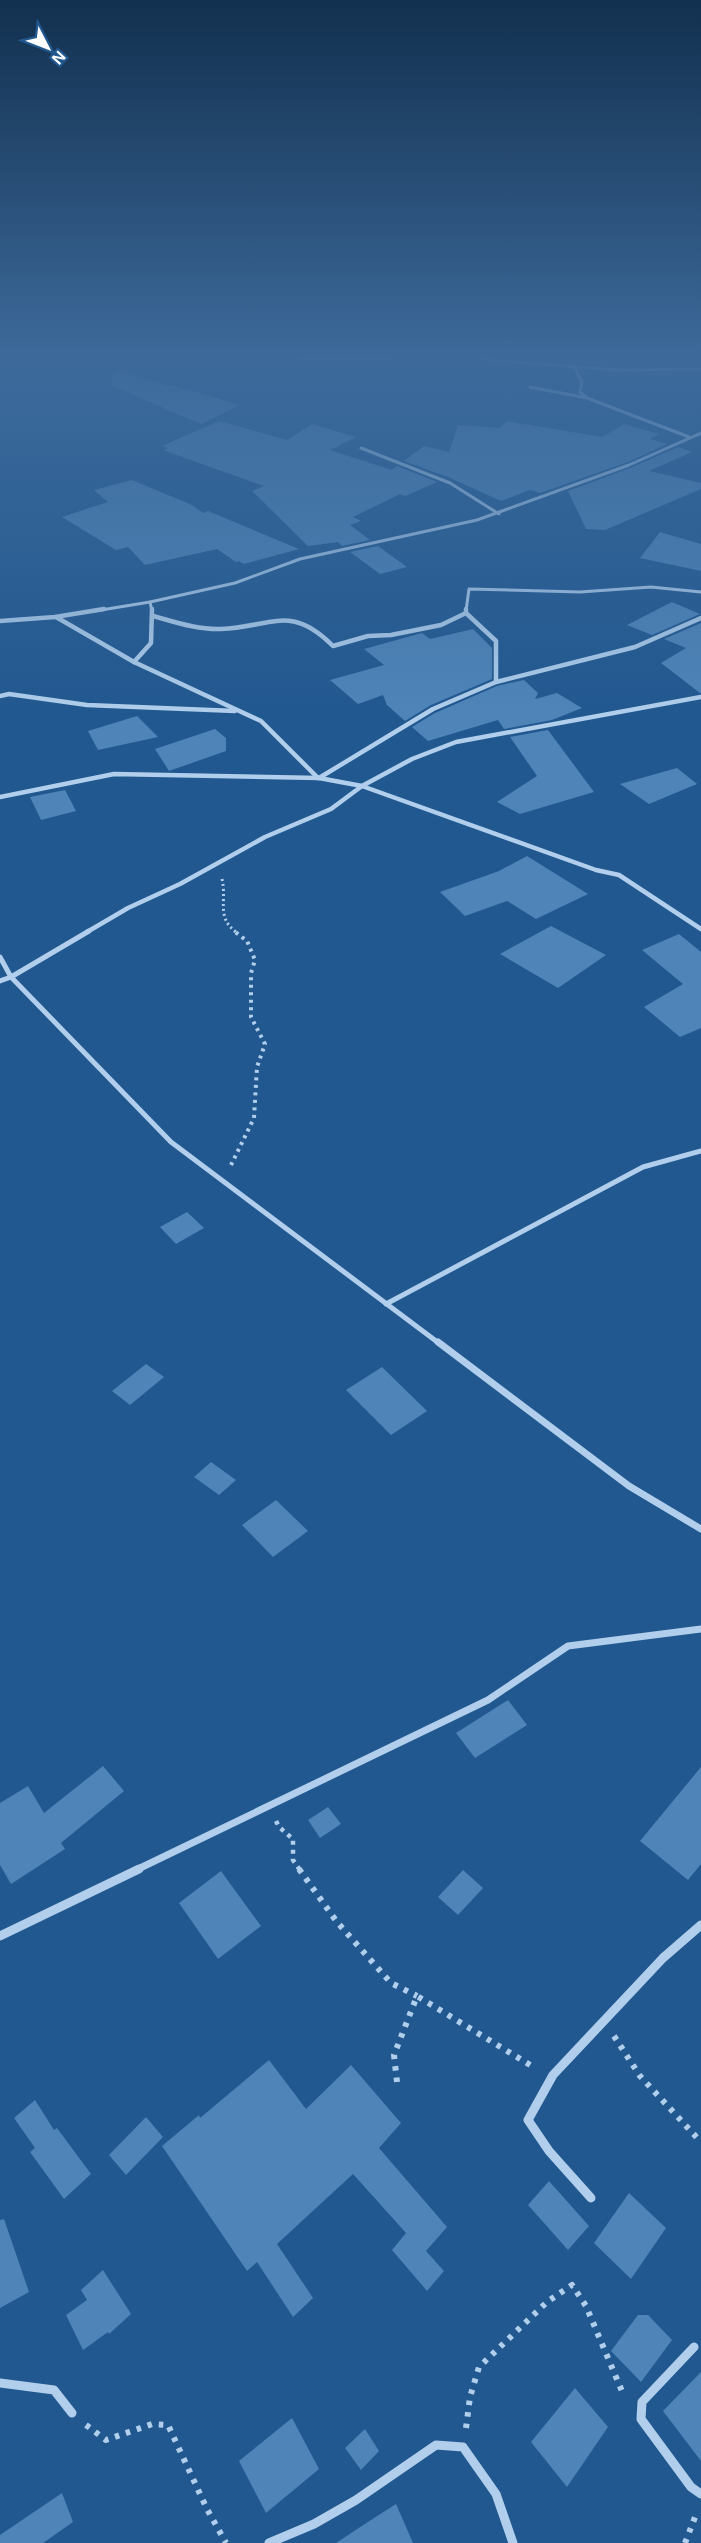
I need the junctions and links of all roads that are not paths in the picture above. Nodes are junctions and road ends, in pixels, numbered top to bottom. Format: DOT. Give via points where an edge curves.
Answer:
graph roads {
  1 [pos="437,478"];
  2 [pos="595,478"];
  3 [pos="499,514"];
  4 [pos="701,592"];
  5 [pos="150,602"];
  6 [pos="466,613"];
  7 [pos="55,616"];
  8 [pos="153,616"];
  9 [pos="701,618"];
  10 [pos="0,621"];
  11 [pos="134,663"];
  12 [pos="496,682"];
  13 [pos="0,696"];
  14 [pos="701,698"];
  15 [pos="239,711"];
  16 [pos="319,778"];
  17 [pos="362,786"];
  18 [pos="0,797"];
  19 [pos="701,929"];
  20 [pos="0,957"];
  21 [pos="11,977"];
  22 [pos="0,981"];
  23 [pos="701,1151"];
  24 [pos="386,1304"];
  25 [pos="701,1528"];
  26 [pos="701,1629"];
  27 [pos="701,1925"];
  28 [pos="0,1936"];
  29 [pos="591,2198"];
  30 [pos="694,2347"];
  31 [pos="0,2383"];
  32 [pos="72,2413"];
  33 [pos="701,2494"];
  34 [pos="269,2543"];
  35 [pos="513,2543"];
  1 -- 3 [label="street" via="476,495"];
  2 -- 3 [label="street"];
  3 -- 5 [label="street" via="300,559 235,583"];
  4 -- 6 [label="street" via="651,587 580,592 469,588"];
  5 -- 7 [label="street"];
  5 -- 8 [label="street"];
  6 -- 8 [label="street" via="441,625 333,645 310,627 293,621 219,629"];
  6 -- 12 [label="street" via="496,641"];
  7 -- 10 [label="street"];
  7 -- 11 [label="street"];
  8 -- 11 [label="street" via="151,643"];
  9 -- 12 [label="street" via="635,647"];
  11 -- 15 [label="street"];
  12 -- 16 [label="street" via="433,709"];
  13 -- 15 [label="street" via="87,705"];
  14 -- 17 [label="street" via="456,742 419,755"];
  15 -- 16 [label="street" via="261,721"];
  16 -- 17 [label="street"];
  16 -- 18 [label="street" via="114,774"];
  17 -- 19 [label="street" via="619,875"];
  17 -- 21 [label="street" via="331,809 265,837 128,908"];
  20 -- 21 [label="street"];
  21 -- 22 [label="street"];
  21 -- 24 [label="street" via="171,1142"];
  23 -- 24 [label="street" via="643,1167"];
  24 -- 25 [label="street" via="629,1486"];
  26 -- 28 [label="street" via="568,1646 488,1700"];
  27 -- 29 [label="street" via="663,1958 553,2075 528,2120 549,2151"];
  30 -- 33 [label="street" via="642,2402 641,2419"];
  31 -- 32 [label="street" via="54,2390"];
  34 -- 35 [label="street" via="301,2532 379,2488 435,2445 463,2447 496,2494"];
}
